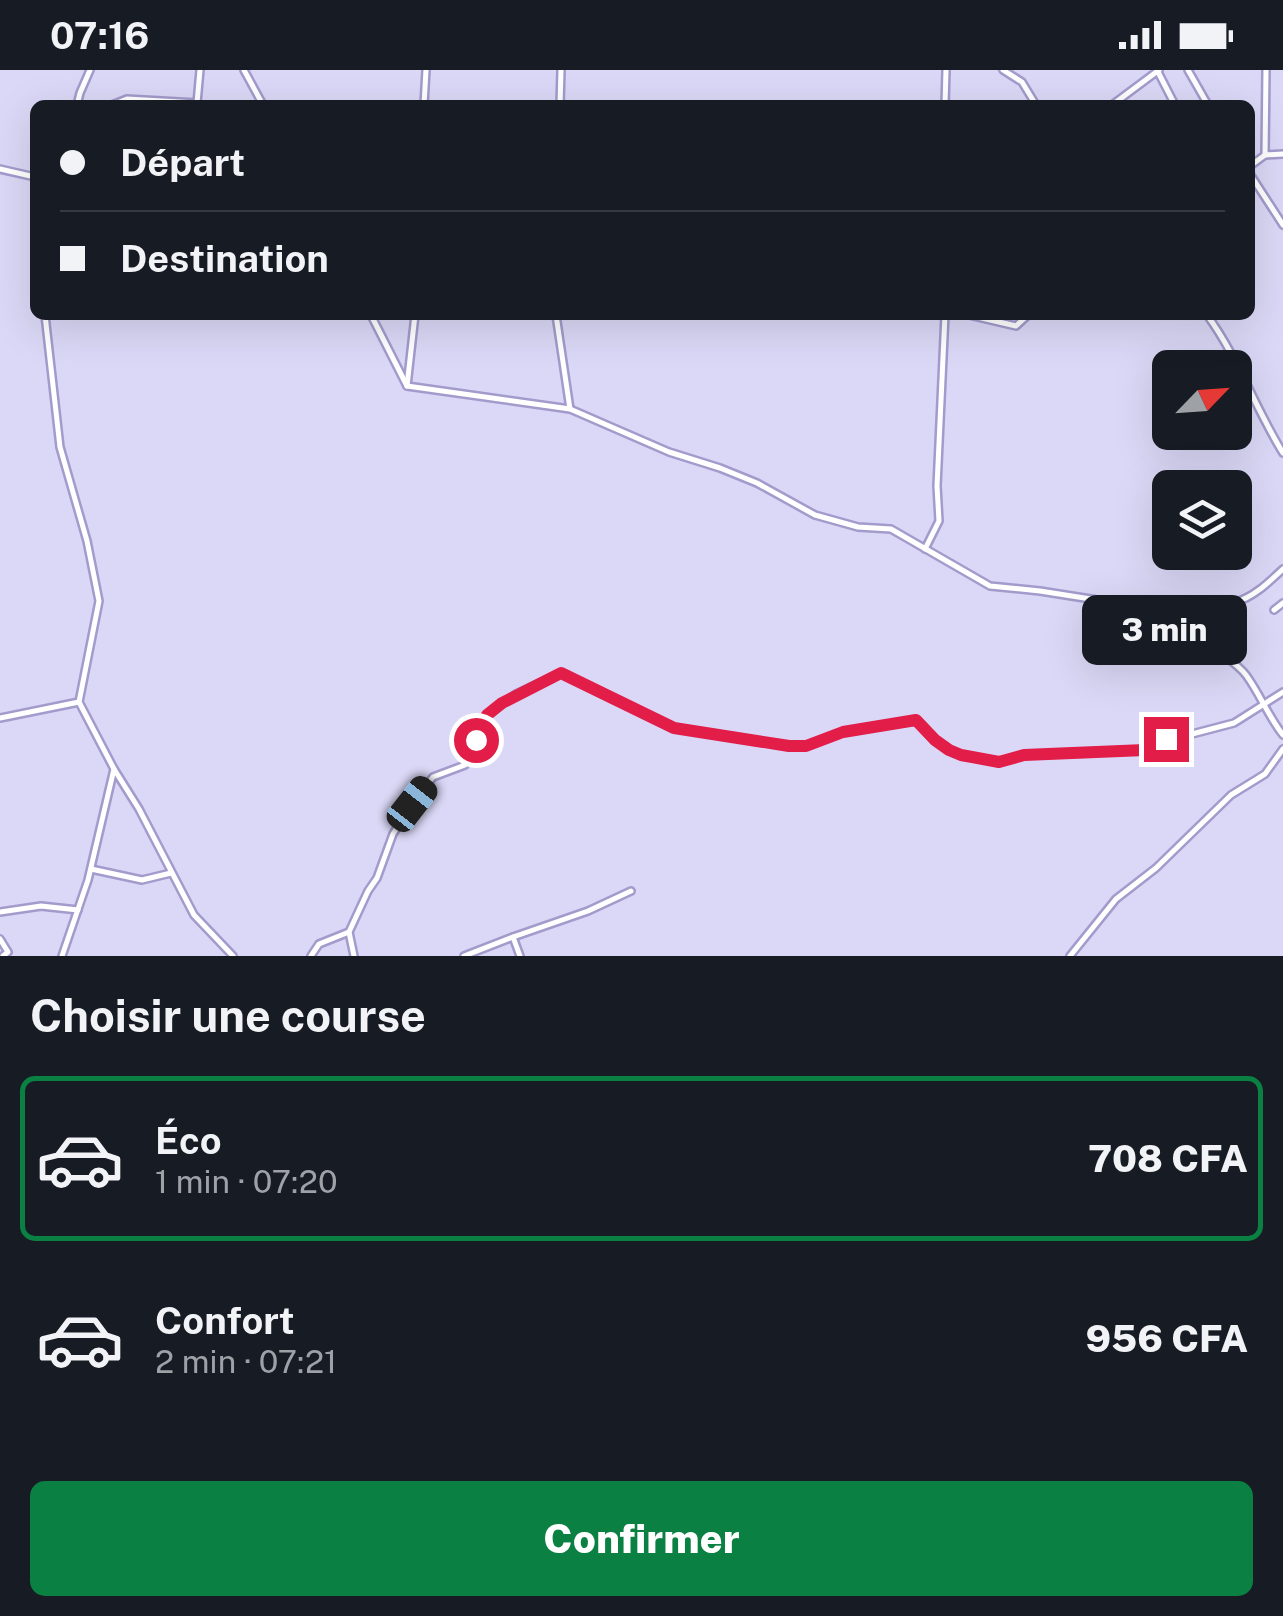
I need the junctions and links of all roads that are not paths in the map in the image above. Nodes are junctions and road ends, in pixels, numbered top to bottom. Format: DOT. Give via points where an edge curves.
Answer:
graph roads {
  1 [pos="90,70"];
  2 [pos="200,70"];
  3 [pos="244,70"];
  4 [pos="426,70"];
  5 [pos="561,70"];
  6 [pos="946,70"];
  7 [pos="1003,70"];
  8 [pos="1188,70"];
  9 [pos="1266,70"];
  10 [pos="1158,71"];
  11 [pos="78,100"];
  12 [pos="197,100"];
  13 [pos="260,100"];
  14 [pos="424,100"];
  15 [pos="560,100"];
  16 [pos="945,100"];
  17 [pos="1033,100"];
  18 [pos="1119,100"];
  19 [pos="1172,100"];
  20 [pos="1205,100"];
  21 [pos="1283,154"];
  22 [pos="1266,156"];
  23 [pos="1255,166"];
  24 [pos="0,169"];
  25 [pos="30,175"];
  26 [pos="1255,178"];
  27 [pos="1283,225"];
  28 [pos="46,320"];
  29 [pos="373,320"];
  30 [pos="414,320"];
  31 [pos="557,320"];
  32 [pos="945,320"];
  33 [pos="990,320"];
  34 [pos="1023,320"];
  35 [pos="1210,320"];
  36 [pos="406,386"];
  37 [pos="570,409"];
  38 [pos="1283,452"];
  39 [pos="925,549"];
  40 [pos="1283,570"];
  41 [pos="1283,604"];
  42 [pos="1274,610"];
  43 [pos="1188,611"];
  44 [pos="1283,692"];
  45 [pos="79,702"];
  46 [pos="1264,703"];
  47 [pos="0,718"];
  48 [pos="1283,735"];
  49 [pos="1283,748"];
  50 [pos="114,770"];
  51 [pos="91,869"];
  52 [pos="172,873"];
  53 [pos="631,891"];
  54 [pos="78,910"];
  55 [pos="0,912"];
  56 [pos="349,932"];
  57 [pos="512,936"];
  58 [pos="0,940"];
  59 [pos="3,956"];
  60 [pos="62,956"];
  61 [pos="233,956"];
  62 [pos="311,956"];
  63 [pos="354,956"];
  64 [pos="464,956"];
  65 [pos="520,956"];
  66 [pos="1070,956"];
  1 -- 11 [label="street"];
  2 -- 12 [label="street"];
  3 -- 13 [label="street"];
  4 -- 14 [label="street"];
  5 -- 15 [label="street"];
  6 -- 16 [label="street"];
  7 -- 17 [label="street"];
  8 -- 20 [label="street"];
  9 -- 22 [label="street"];
  10 -- 18 [label="street"];
  10 -- 19 [label="street"];
  21 -- 22 [label="street"];
  22 -- 23 [label="street"];
  24 -- 25 [label="street"];
  26 -- 27 [label="street"];
  28 -- 45 [label="street" via="60,446 99,600"];
  29 -- 36 [label="street"];
  30 -- 36 [label="street"];
  31 -- 37 [label="street"];
  32 -- 39 [label="street" via="939,521"];
  33 -- 34 [label="street" via="1016,326"];
  35 -- 38 [label="street"];
  36 -- 37 [label="street"];
  37 -- 39 [label="street" via="758,482 815,515 891,529"];
  39 -- 43 [label="street" via="990,586"];
  40 -- 43 [label="street" via="1247,597"];
  41 -- 42 [label="street"];
  43 -- 46 [label="street"];
  44 -- 46 [label="street"];
  45 -- 47 [label="street"];
  45 -- 50 [label="street"];
  46 -- 48 [label="street"];
  46 -- 56 [label="street" via="1234,723 1145,750 999,762 949,750 916,720 843,732 806,746 684,731 561,673 487,715 465,765 433,777 393,834"];
  49 -- 66 [label="street" via="1265,774 1232,795 1116,899"];
  50 -- 51 [label="street"];
  50 -- 52 [label="street"];
  51 -- 52 [label="street" via="142,880"];
  51 -- 54 [label="street"];
  52 -- 61 [label="street" via="194,915"];
  53 -- 57 [label="street"];
  54 -- 55 [label="street"];
  54 -- 60 [label="street"];
  56 -- 62 [label="street" via="319,944"];
  56 -- 63 [label="street"];
  57 -- 64 [label="street"];
  57 -- 65 [label="street"];
  58 -- 59 [label="street" via="8,952"];
}
